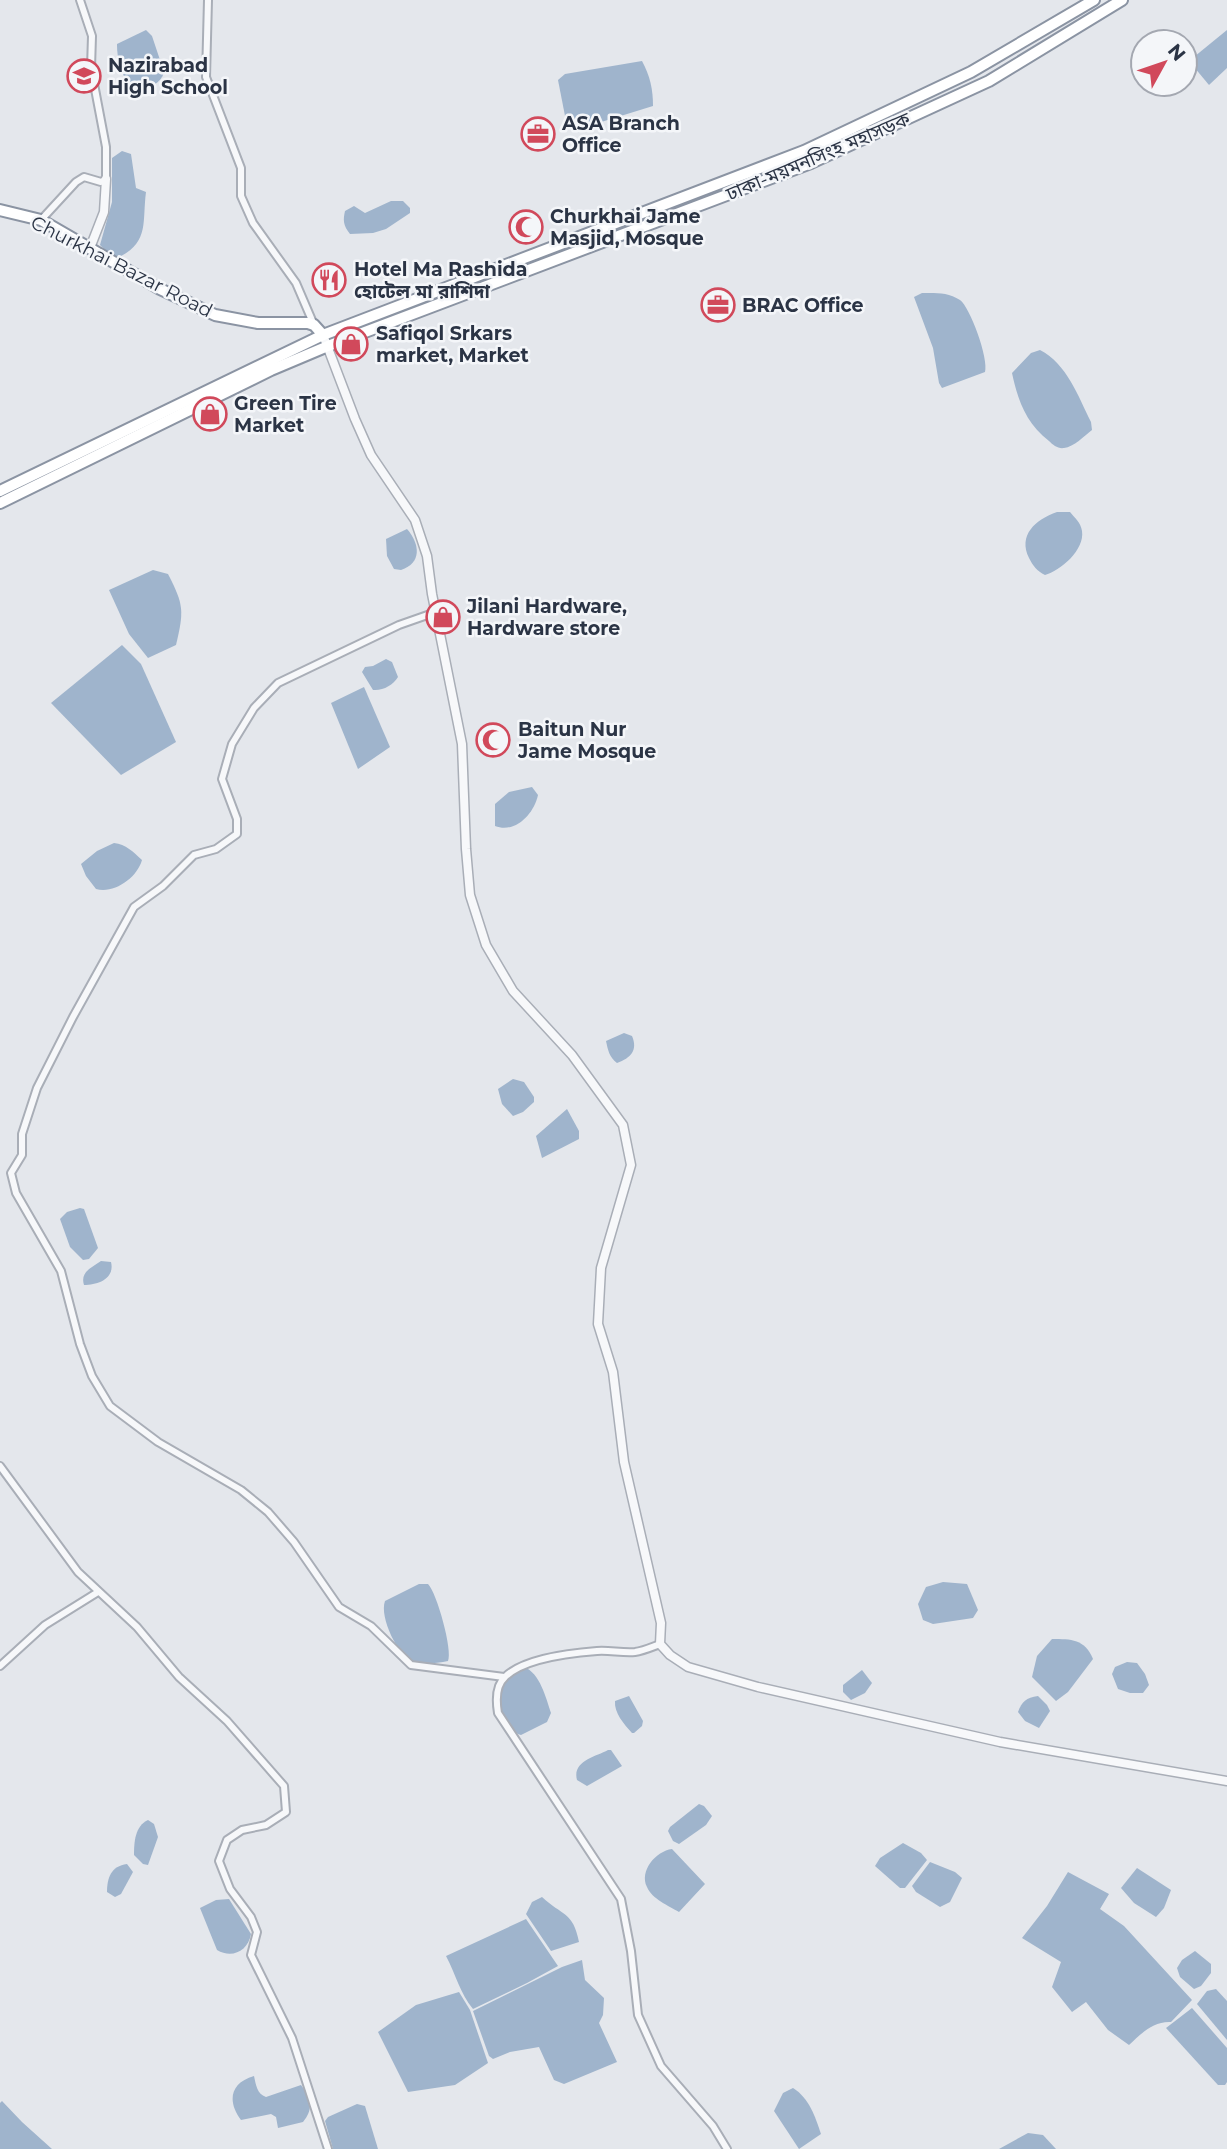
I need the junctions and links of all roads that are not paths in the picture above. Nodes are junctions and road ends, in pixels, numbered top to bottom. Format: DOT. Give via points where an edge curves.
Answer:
graph roads {
  1 [pos="80,0"];
  2 [pos="208,0"];
  3 [pos="1094,0"];
  4 [pos="1122,0"];
  5 [pos="106,179"];
  6 [pos="0,210"];
  7 [pos="41,220"];
  8 [pos="90,248"];
  9 [pos="314,325"];
  10 [pos="323,335"];
  11 [pos="328,346"];
  12 [pos="0,491"];
  13 [pos="0,503"];
  14 [pos="436,612"];
  15 [pos="0,1466"];
  16 [pos="98,1592"];
  17 [pos="660,1644"];
  18 [pos="0,1667"];
  19 [pos="504,1677"];
  20 [pos="1227,1782"];
  21 [pos="328,2149"];
  22 [pos="727,2149"];
  1 -- 5 [label="street" via="92,36 91,68 103,126"];
  2 -- 9 [label="street" via="206,77 241,168 241,196 296,283"];
  3 -- 10 [label="highway" via="971,72 804,151"];
  4 -- 11 [label="highway, ঢাকা-ময়মনসিংহ মহাসড়ক" via="989,81 811,163"];
  5 -- 7 [label="street" via="84,177 76,182"];
  5 -- 8 [label="street" via="104,212"];
  6 -- 7 [label="highway, Churkhai Bazar Road"];
  7 -- 8 [label="highway, Churkhai Bazar Road"];
  8 -- 9 [label="highway, Churkhai Bazar Road" via="215,315 258,323"];
  9 -- 10 [label="highway"];
  10 -- 11 [label="street"];
  10 -- 12 [label="highway"];
  11 -- 13 [label="highway, ঢাকা-ময়মনসিংহ মহাসড়ক"];
  11 -- 14 [label="street" via="371,455 415,520 427,556"];
  14 -- 17 [label="street" via="462,744 470,895 486,944 513,991 572,1055 623,1125 631,1165 601,1268 598,1324 613,1372 624,1462 661,1623"];
  14 -- 19 [label="street" via="278,683 254,708 232,744 222,779 237,819 237,834 216,849 194,855 163,886 134,906 37,1088 22,1134 22,1155 10,1173 16,1194 61,1271 80,1344 110,1406 268,1512 339,1607 371,1626 411,1665"];
  15 -- 16 [label="street" via="78,1572"];
  16 -- 18 [label="street" via="45,1625"];
  16 -- 21 [label="street" via="137,1627 284,1786 286,1812 227,1840 219,1861 230,1889 257,1932 251,1955 292,2038"];
  17 -- 19 [label="street" via="636,1652 598,1651 543,1659"];
  17 -- 20 [label="street" via="688,1667 758,1688 1000,1742"];
  19 -- 22 [label="street" via="498,1687 498,1713 621,1899 639,2015 661,2066"];
}
